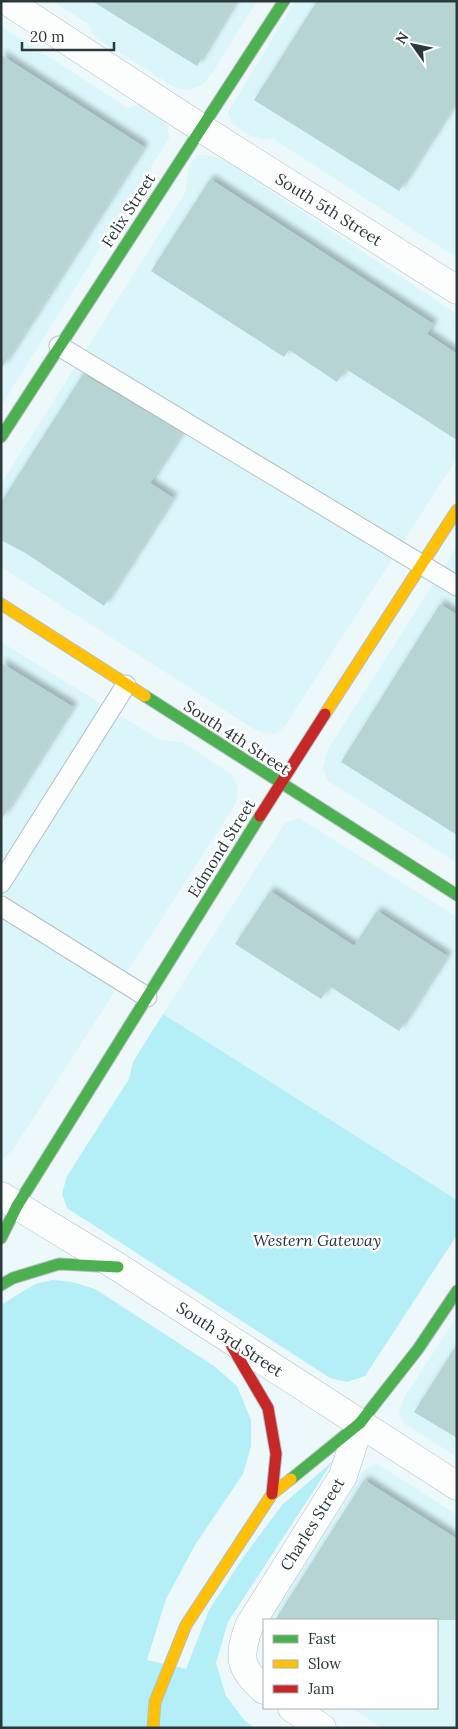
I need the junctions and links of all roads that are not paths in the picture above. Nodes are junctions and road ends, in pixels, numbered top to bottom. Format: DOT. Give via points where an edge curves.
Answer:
graph roads {
  1 [pos="7,1"];
  2 [pos="284,1"];
  3 [pos="201,128"];
  4 [pos="457,290"];
  5 [pos="59,346"];
  6 [pos="1,437"];
  7 [pos="457,510"];
  8 [pos="423,564"];
  9 [pos="457,586"];
  10 [pos="1,604"];
  11 [pos="126,685"];
  12 [pos="280,784"];
  13 [pos="1,883"];
  14 [pos="457,895"];
  15 [pos="1,906"];
  16 [pos="147,997"];
  17 [pos="9,1201"];
  18 [pos="1,1238"];
  19 [pos="118,1267"];
  20 [pos="1,1285"];
  21 [pos="457,1292"];
  22 [pos="227,1338"];
  23 [pos="360,1423"];
  24 [pos="457,1486"];
  25 [pos="272,1494"];
  26 [pos="263,1689"];
  27 [pos="294,1709"];
  28 [pos="153,1728"];
  29 [pos="322,1728"];
  1 -- 3 [label="street, South 5th Street"];
  2 -- 3 [label="main road, Felix Street"];
  3 -- 4 [label="street, South 5th Street"];
  3 -- 5 [label="main road, Felix Street"];
  5 -- 6 [label="main road, Felix Street"];
  5 -- 8 [label="lane"];
  7 -- 8 [label="main road, Edmond Street"];
  8 -- 9 [label="lane"];
  8 -- 12 [label="main road, Edmond Street"];
  10 -- 11 [label="main road, South 4th Street"];
  11 -- 12 [label="main road, South 4th Street"];
  11 -- 13 [label="lane"];
  12 -- 14 [label="main road, South 4th Street"];
  12 -- 16 [label="main road, Edmond Street"];
  15 -- 16 [label="lane"];
  16 -- 17 [label="main road, Edmond Street"];
  17 -- 18 [label="main road, Edmond Street"];
  17 -- 19 [label="street, South 3rd Street"];
  19 -- 20 [label="main road" via="59,1264"];
  19 -- 22 [label="street, South 3rd Street"];
  21 -- 23 [label="main road, Charles Street" via="418,1349"];
  22 -- 23 [label="street, South 3rd Street"];
  22 -- 25 [label="main road" via="268,1408 276,1454"];
  23 -- 24 [label="street, South 3rd Street"];
  23 -- 25 [label="main road"];
  23 -- 26 [label="street, Charles Street" via="343,1476 249,1626 242,1646 242,1661 248,1674"];
  25 -- 28 [label="main road" via="186,1625 155,1702"];
  27 -- 29 [label="street"];
}
